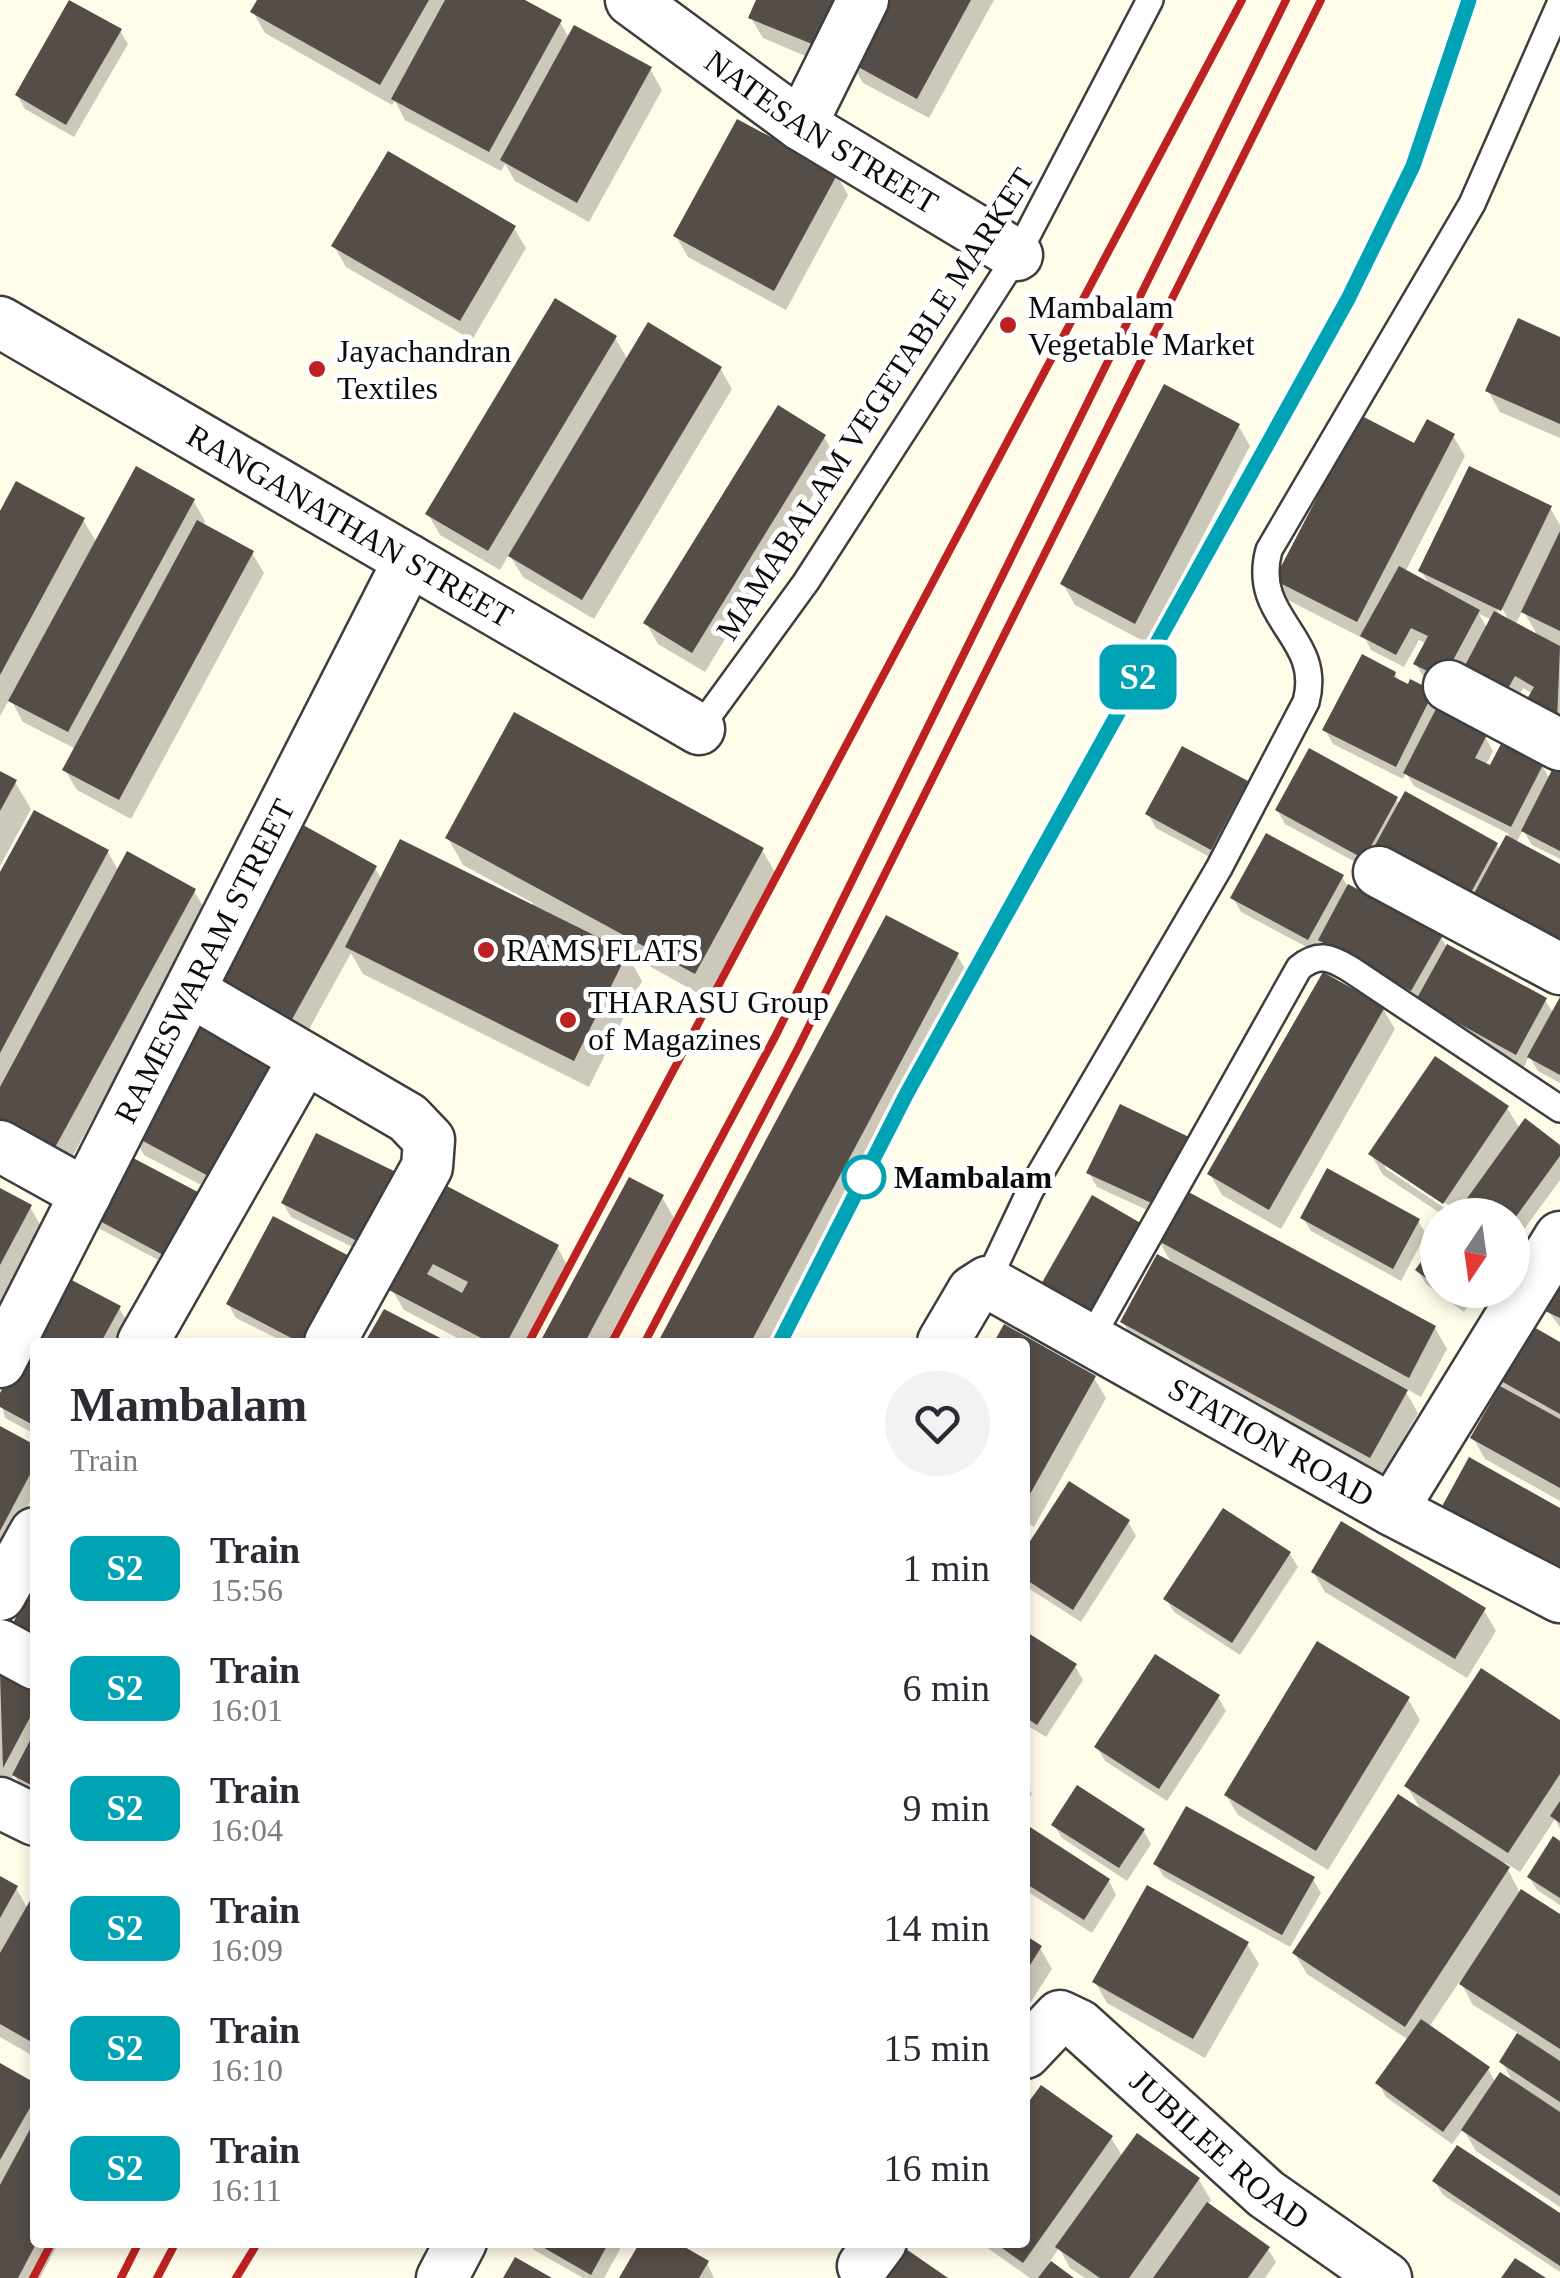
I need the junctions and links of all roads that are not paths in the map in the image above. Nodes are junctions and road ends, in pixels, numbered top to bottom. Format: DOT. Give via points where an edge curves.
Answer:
graph roads {
  1 [pos="863,0"];
  2 [pos="1150,0"];
  3 [pos="639,2"];
  4 [pos="1560,4"];
  5 [pos="801,126"];
  6 [pos="1017,255"];
  7 [pos="0,322"];
  8 [pos="408,560"];
  9 [pos="1449,686"];
  10 [pos="699,729"];
  11 [pos="1560,745"];
  12 [pos="1379,872"];
  13 [pos="1560,969"];
  14 [pos="190,991"];
  15 [pos="304,1059"];
  16 [pos="1560,1109"];
  17 [pos="0,1146"];
  18 [pos="86,1194"];
  19 [pos="1560,1236"];
  20 [pos="987,1282"];
  21 [pos="145,1338"];
  22 [pos="332,1338"];
  23 [pos="946,1338"];
  24 [pos="1090,1340"];
  25 [pos="0,1362"];
  26 [pos="1392,1510"];
  27 [pos="30,1542"];
  28 [pos="0,1594"];
  29 [pos="1560,1597"];
  30 [pos="0,1645"];
  31 [pos="30,1661"];
  32 [pos="0,1803"];
  33 [pos="30,1818"];
  34 [pos="1030,2046"];
  35 [pos="457,2248"];
  36 [pos="442,2278"];
  37 [pos="1386,2278"];
  1 -- 5 [label="street"];
  2 -- 6 [label="lane, MAMABALAM VEGETABLE MARKET"];
  3 -- 5 [label="street, NATESAN STREET"];
  4 -- 20 [label="lane" via="1472,204 1269,550 1262,572 1266,595 1306,658 1312,682 1306,702 1219,868 1030,1190"];
  5 -- 6 [label="street, NATESAN STREET"];
  6 -- 10 [label="lane, MAMABALAM VEGETABLE MARKET" via="806,582"];
  7 -- 8 [label="street, RANGANATHAN STREET"];
  8 -- 10 [label="street, RANGANATHAN STREET"];
  8 -- 14 [label="street, RAMESWARAM STREET"];
  9 -- 11 [label="street"];
  12 -- 13 [label="street"];
  14 -- 15 [label="street"];
  14 -- 18 [label="street, RAMESWARAM STREET"];
  15 -- 21 [label="street"];
  15 -- 22 [label="street" via="422,1128 431,1154"];
  16 -- 24 [label="lane" via="1350,969 1320,956 1310,959 1299,968"];
  17 -- 18 [label="street"];
  18 -- 25 [label="street, RAMESWARAM STREET"];
  19 -- 26 [label="street"];
  20 -- 23 [label="street" via="973,1291"];
  20 -- 24 [label="street, STATION ROAD"];
  24 -- 26 [label="street, STATION ROAD"];
  26 -- 29 [label="street, STATION ROAD"];
  27 -- 28 [label="street"];
  30 -- 31 [label="street"];
  32 -- 33 [label="street"];
  34 -- 37 [label="street, JUBILEE ROAD" via="1060,2016 1079,2024 1266,2194"];
  35 -- 36 [label="street"];
}
